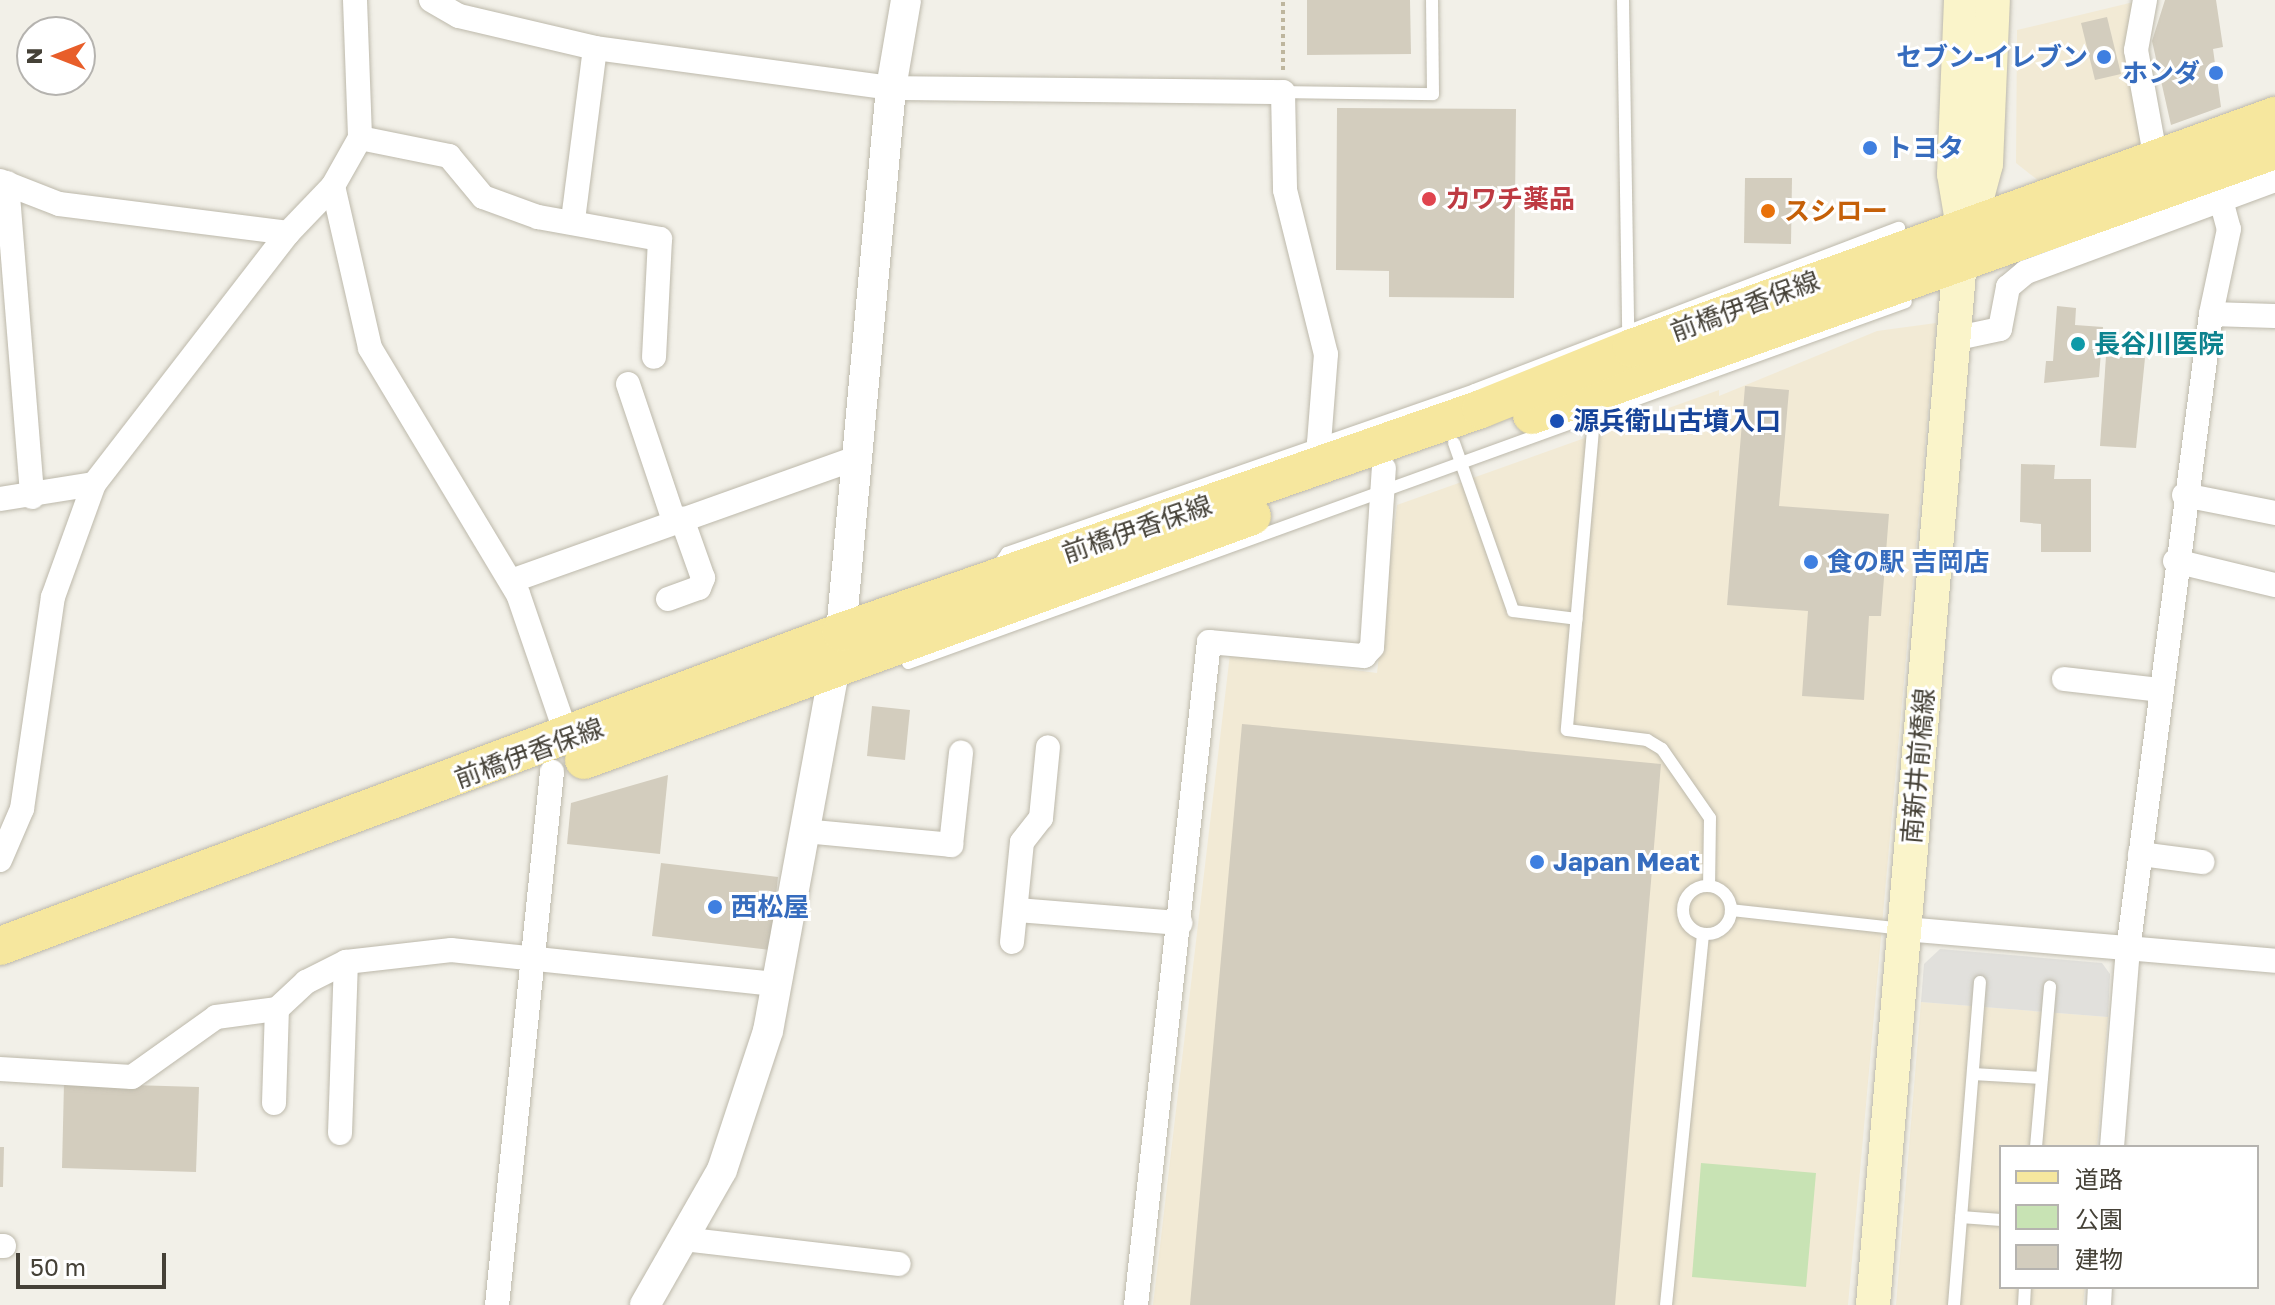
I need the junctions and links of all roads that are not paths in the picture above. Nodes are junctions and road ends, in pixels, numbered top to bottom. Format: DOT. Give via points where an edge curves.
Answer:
graph roads {
  1 [pos="355,0"];
  2 [pos="431,0"];
  3 [pos="906,0"];
  4 [pos="1432,0"];
  5 [pos="1623,0"];
  6 [pos="1961,0"];
  7 [pos="1993,0"];
  8 [pos="2145,0"];
  9 [pos="595,48"];
  10 [pos="891,88"];
  11 [pos="1283,92"];
  12 [pos="2275,116"];
  13 [pos="360,138"];
  14 [pos="2275,150"];
  15 [pos="2156,160"];
  16 [pos="2275,180"];
  17 [pos="4,182"];
  18 [pos="333,186"];
  19 [pos="2221,200"];
  20 [pos="573,220"];
  21 [pos="1899,228"];
  22 [pos="288,233"];
  23 [pos="1961,244"];
  24 [pos="1832,264"];
  25 [pos="1906,302"];
  26 [pos="2211,314"];
  27 [pos="2275,316"];
  28 [pos="1813,325"];
  29 [pos="1629,339"];
  30 [pos="1953,339"];
  31 [pos="654,357"];
  32 [pos="628,384"];
  33 [pos="1594,404"];
  34 [pos="1457,452"];
  35 [pos="1322,454"];
  36 [pos="857,458"];
  37 [pos="1385,478"];
  38 [pos="94,484"];
  39 [pos="2184,495"];
  40 [pos="32,497"];
  41 [pos="0,499"];
  42 [pos="1258,501"];
  43 [pos="2275,513"];
  44 [pos="678,520"];
  45 [pos="2175,561"];
  46 [pos="511,581"];
  47 [pos="2275,585"];
  48 [pos="668,599"];
  49 [pos="1008,602"];
  50 [pos="1577,619"];
  51 [pos="841,632"];
  52 [pos="908,663"];
  53 [pos="833,670"];
  54 [pos="2064,679"];
  55 [pos="2160,690"];
  56 [pos="1048,747"];
  57 [pos="961,753"];
  58 [pos="560,755"];
  59 [pos="804,831"];
  60 [pos="2140,854"];
  61 [pos="0,860"];
  62 [pos="2202,862"];
  63 [pos="1709,886"];
  64 [pos="1017,910"];
  65 [pos="1731,910"];
  66 [pos="1180,923"];
  67 [pos="1905,929"];
  68 [pos="1703,934"];
  69 [pos="1012,942"];
  70 [pos="0,946"];
  71 [pos="2128,950"];
  72 [pos="531,958"];
  73 [pos="2275,961"];
  74 [pos="346,962"];
  75 [pos="0,974"];
  76 [pos="1980,982"];
  77 [pos="777,984"];
  78 [pos="2050,987"];
  79 [pos="277,1009"];
  80 [pos="0,1069"];
  81 [pos="1973,1074"];
  82 [pos="2042,1078"];
  83 [pos="274,1103"];
  84 [pos="340,1133"];
  85 [pos="2036,1145"];
  86 [pos="2112,1145"];
  87 [pos="1961,1217"];
  88 [pos="1999,1220"];
  89 [pos="683,1239"];
  90 [pos="899,1264"];
  91 [pos="497,1305"];
  92 [pos="645,1305"];
  93 [pos="1136,1305"];
  94 [pos="1666,1305"];
  95 [pos="1873,1305"];
  96 [pos="1954,1305"];
  1 -- 13 [label="street"];
  2 -- 9 [label="street" via="459,16"];
  3 -- 10 [label="street"];
  4 -- 11 [label="lane" via="1433,94"];
  5 -- 29 [label="lane"];
  6 -- 23 [label="main road, 南新井前橋線" via="1954,174"];
  7 -- 23 [label="main road, 南新井前橋線" via="1986,164"];
  8 -- 15 [label="street" via="2136,50"];
  9 -- 10 [label="street"];
  9 -- 20 [label="street"];
  10 -- 11 [label="street"];
  10 -- 36 [label="street"];
  11 -- 35 [label="street" via="1285,190 1326,354"];
  12 -- 15 [label="main road, 前橋伊香保線"];
  13 -- 18 [label="street"];
  13 -- 20 [label="street" via="449,156 483,197 538,217"];
  14 -- 23 [label="main road, 前橋伊香保線"];
  15 -- 23 [label="main road, 前橋伊香保線"];
  16 -- 19 [label="street"];
  17 -- 22 [label="street" via="59,204"];
  17 -- 40 [label="street"];
  18 -- 22 [label="street"];
  18 -- 46 [label="street" via="370,348"];
  19 -- 26 [label="street" via="2229,229"];
  19 -- 30 [label="street" via="2026,272 2008,287 2000,329"];
  20 -- 31 [label="street" via="660,239"];
  21 -- 24 [label="lane"];
  22 -- 38 [label="street"];
  23 -- 24 [label="main road, 前橋伊香保線"];
  23 -- 28 [label="main road, 前橋伊香保線"];
  23 -- 30 [label="main road, 南新井前橋線"];
  24 -- 29 [label="main road, 前橋伊香保線"];
  25 -- 28 [label="lane"];
  26 -- 27 [label="street"];
  26 -- 39 [label="street"];
  28 -- 33 [label="main road, 前橋伊香保線"];
  29 -- 35 [label="main road, 前橋伊香保線"];
  30 -- 67 [label="main road, 南新井前橋線"];
  32 -- 44 [label="street"];
  33 -- 34 [label="main road, 前橋伊香保線"];
  33 -- 50 [label="lane"];
  34 -- 37 [label="main road, 前橋伊香保線"];
  34 -- 50 [label="lane" via="1513,611"];
  35 -- 42 [label="main road, 前橋伊香保線"];
  36 -- 44 [label="street"];
  36 -- 51 [label="street"];
  37 -- 42 [label="main road, 前橋伊香保線"];
  37 -- 66 [label="street" via="1372,647 1364,656 1209,642"];
  38 -- 40 [label="street"];
  38 -- 61 [label="street" via="53,597 22,809"];
  39 -- 43 [label="street"];
  39 -- 45 [label="street"];
  40 -- 41 [label="street"];
  42 -- 49 [label="main road, 前橋伊香保線"];
  42 -- 49 [label="lane" via="1007,553"];
  44 -- 46 [label="street"];
  44 -- 48 [label="street" via="703,578 699,588"];
  45 -- 47 [label="street"];
  45 -- 55 [label="street"];
  46 -- 58 [label="street"];
  49 -- 51 [label="main road, 前橋伊香保線"];
  49 -- 52 [label="lane"];
  49 -- 53 [label="main road, 前橋伊香保線"];
  50 -- 63 [label="lane" via="1567,730 1647,740 1662,749 1710,818"];
  51 -- 53 [label="street"];
  51 -- 58 [label="main road, 前橋伊香保線"];
  53 -- 58 [label="main road, 前橋伊香保線"];
  53 -- 59 [label="street"];
  54 -- 55 [label="street"];
  55 -- 60 [label="street"];
  56 -- 64 [label="street" via="1041,818 1022,842"];
  57 -- 59 [label="street" via="951,845"];
  58 -- 70 [label="main road, 前橋伊香保線"];
  58 -- 72 [label="street"];
  58 -- 75 [label="main road, 前橋伊香保線"];
  59 -- 77 [label="street"];
  60 -- 62 [label="street"];
  60 -- 71 [label="street"];
  63 -- 65 [label="lane" via="1726,895"];
  63 -- 68 [label="lane" via="1691,891 1683,905 1685,920"];
  64 -- 66 [label="street"];
  64 -- 69 [label="street"];
  65 -- 67 [label="lane"];
  65 -- 68 [label="lane" via="1719,931"];
  66 -- 93 [label="street"];
  67 -- 71 [label="street"];
  67 -- 95 [label="main road, 南新井前橋線"];
  68 -- 94 [label="lane"];
  71 -- 73 [label="street"];
  71 -- 86 [label="street"];
  72 -- 74 [label="street" via="451,950"];
  72 -- 77 [label="street"];
  72 -- 91 [label="street"];
  74 -- 79 [label="street" via="306,982"];
  74 -- 84 [label="street"];
  76 -- 81 [label="lane"];
  77 -- 89 [label="street" via="722,1170"];
  78 -- 82 [label="lane"];
  79 -- 80 [label="street" via="216,1017 132,1077"];
  79 -- 83 [label="street"];
  81 -- 82 [label="lane"];
  81 -- 87 [label="lane"];
  82 -- 85 [label="lane"];
  87 -- 88 [label="lane"];
  87 -- 96 [label="lane"];
  89 -- 90 [label="street"];
  89 -- 92 [label="street"];
}
